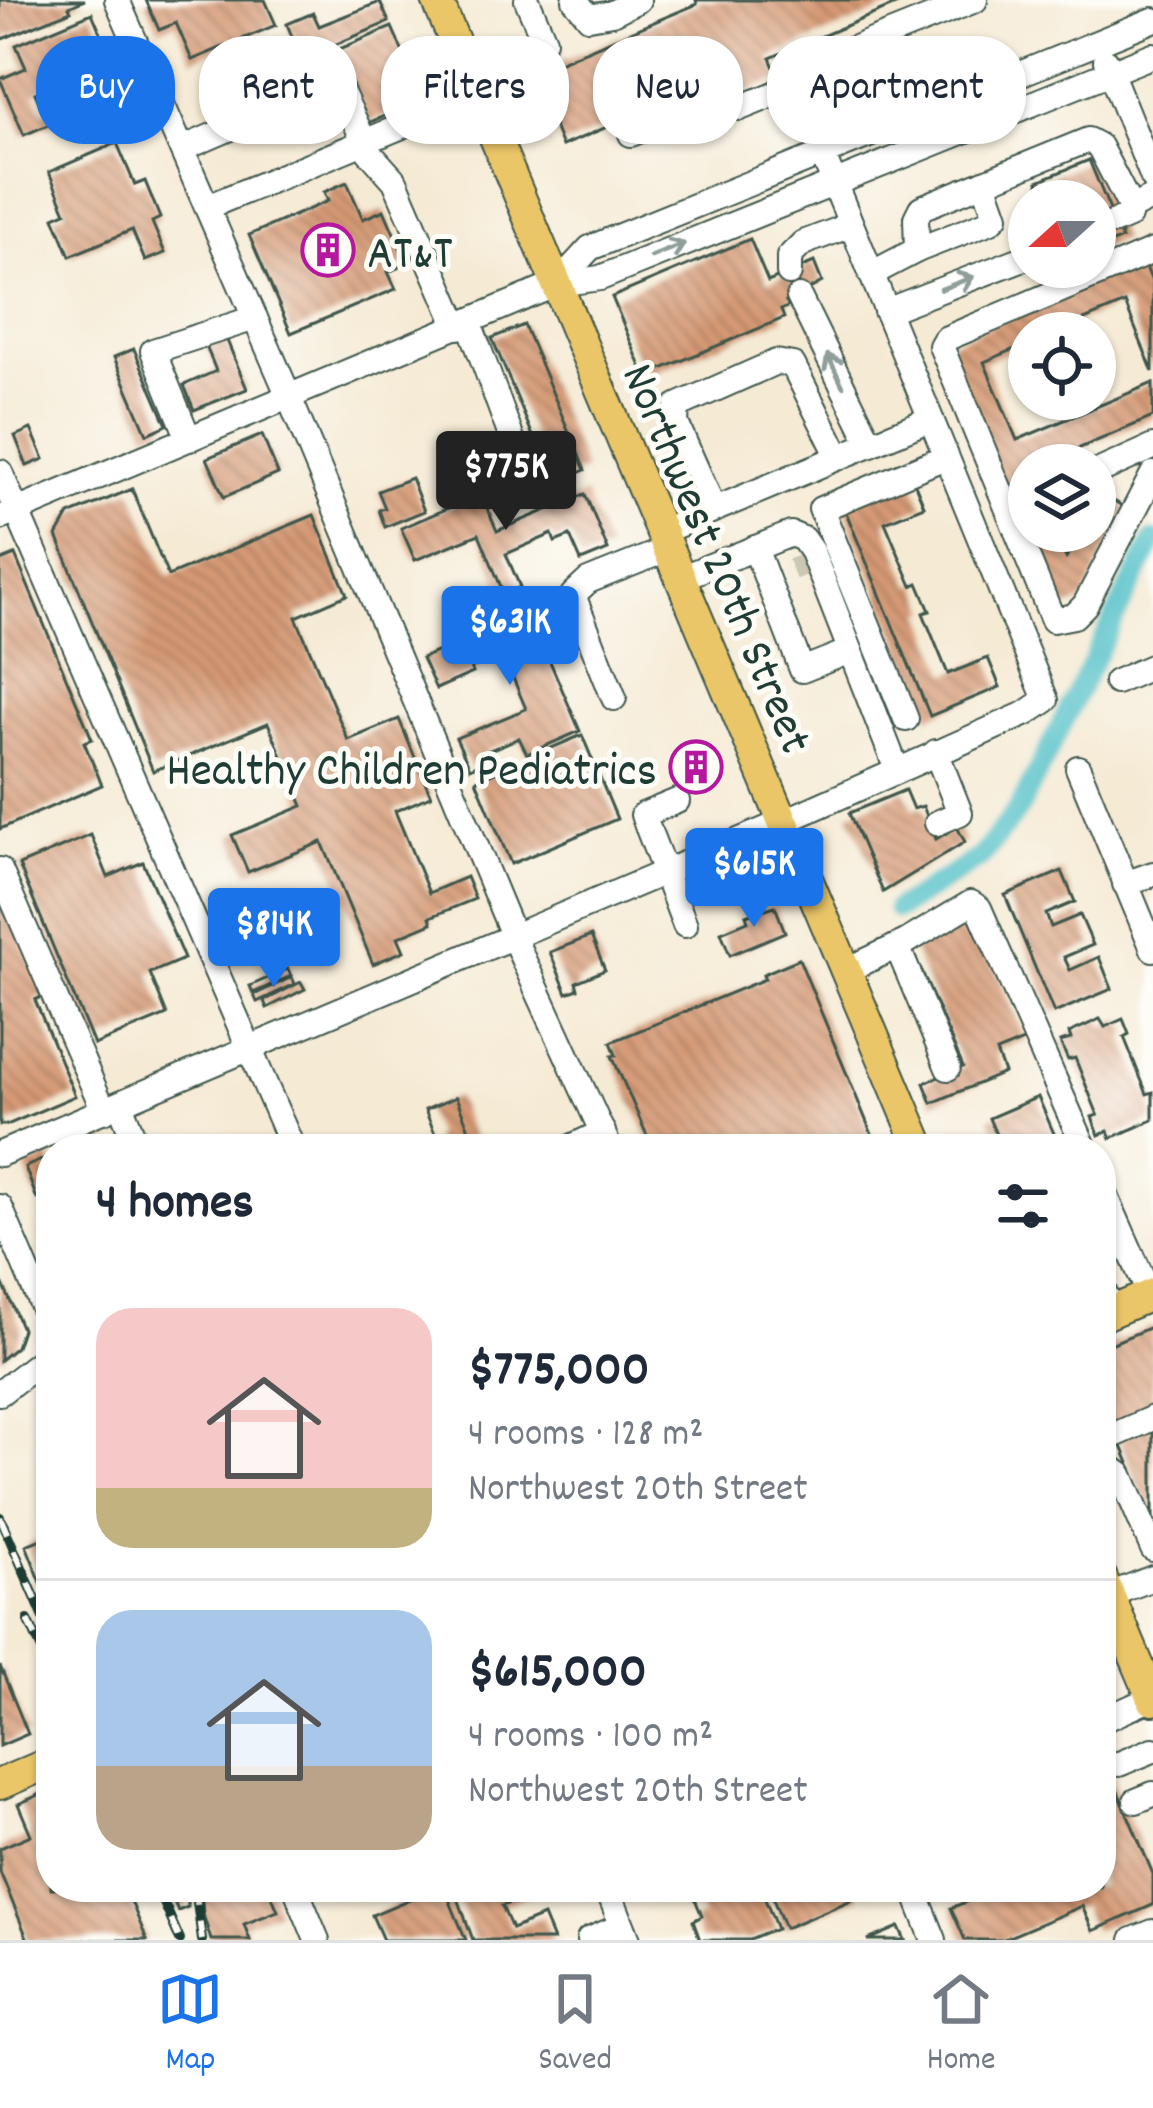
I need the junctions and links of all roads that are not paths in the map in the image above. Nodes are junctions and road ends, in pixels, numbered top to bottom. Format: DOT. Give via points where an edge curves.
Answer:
graph roads {
  1 [pos="117,0"];
  2 [pos="437,0"];
  3 [pos="527,0"];
  4 [pos="575,0"];
  5 [pos="638,0"];
  6 [pos="975,0"];
  7 [pos="1153,20"];
  8 [pos="452,36"];
  9 [pos="542,36"];
  10 [pos="1101,40"];
  11 [pos="1153,55"];
  12 [pos="1108,73"];
  13 [pos="743,108"];
  14 [pos="381,135"];
  15 [pos="364,142"];
  16 [pos="497,144"];
  17 [pos="182,149"];
  18 [pos="821,153"];
  19 [pos="1153,178"];
  20 [pos="833,182"];
  21 [pos="984,182"];
  22 [pos="207,207"];
  23 [pos="1133,209"];
  24 [pos="851,225"];
  25 [pos="917,250"];
  26 [pos="1153,251"];
  27 [pos="1008,264"];
  28 [pos="789,272"];
  29 [pos="871,274"];
  30 [pos="556,284"];
  31 [pos="799,297"];
  32 [pos="886,311"];
  33 [pos="255,318"];
  34 [pos="464,324"];
  35 [pos="289,397"];
  36 [pos="930,419"];
  37 [pos="189,439"];
  38 [pos="871,444"];
  39 [pos="1153,447"];
  40 [pos="839,457"];
  41 [pos="945,457"];
  42 [pos="1116,464"];
  43 [pos="0,472"];
  44 [pos="1153,474"];
  45 [pos="527,480"];
  46 [pos="714,509"];
  47 [pos="8,515"];
  48 [pos="754,548"];
  49 [pos="670,553"];
  50 [pos="799,555"];
  51 [pos="846,639"];
  52 [pos="1153,666"];
  53 [pos="1116,682"];
  54 [pos="614,698"];
  55 [pos="906,719"];
  56 [pos="936,752"];
  57 [pos="1078,768"];
  58 [pos="897,770"];
  59 [pos="676,802"];
  60 [pos="783,822"];
  61 [pos="937,823"];
  62 [pos="0,870"];
  63 [pos="663,872"];
  64 [pos="1153,874"];
  65 [pos="1125,884"];
  66 [pos="686,925"];
  67 [pos="514,935"];
  68 [pos="1152,941"];
  69 [pos="897,946"];
  70 [pos="845,971"];
  71 [pos="250,1051"];
  72 [pos="948,1068"];
  73 [pos="112,1108"];
  74 [pos="49,1134"];
  75 [pos="128,1134"];
  76 [pos="286,1134"];
  77 [pos="603,1134"];
  78 [pos="915,1134"];
  79 [pos="1078,1134"];
  80 [pos="36,1139"];
  81 [pos="0,1154"];
  82 [pos="0,1207"];
  83 [pos="1116,1217"];
  84 [pos="36,1286"];
  85 [pos="1152,1295"];
  86 [pos="1116,1302"];
  87 [pos="36,1365"];
  88 [pos="0,1393"];
  89 [pos="1153,1418"];
  90 [pos="1116,1434"];
  91 [pos="1116,1471"];
  92 [pos="1153,1549"];
  93 [pos="1153,1578"];
  94 [pos="1116,1584"];
  95 [pos="1116,1612"];
  96 [pos="1153,1699"];
  97 [pos="1116,1715"];
  98 [pos="1153,1750"];
  99 [pos="1119,1764"];
  100 [pos="36,1768"];
  101 [pos="0,1784"];
  102 [pos="301,1902"];
  103 [pos="613,1902"];
  104 [pos="919,1902"];
  105 [pos="1153,1932"];
  106 [pos="625,1933"];
  107 [pos="317,1940"];
  108 [pos="589,1940"];
  109 [pos="934,1940"];
  110 [pos="1132,1940"];
  1 -- 17 [label="street"];
  2 -- 8 [label="main road, Northwest 20th Street"];
  3 -- 9 [label="street"];
  4 -- 5 [label="street" via="600,17"];
  6 -- 13 [label="street" via="808,67"];
  7 -- 10 [label="street"];
  10 -- 12 [label="street"];
  10 -- 18 [label="street"];
  11 -- 12 [label="street"];
  12 -- 19 [label="street"];
  12 -- 20 [label="street"];
  14 -- 15 [label="street"];
  15 -- 17 [label="street" via="337,82"];
  15 -- 22 [label="street"];
  15 -- 34 [label="street" via="395,181"];
  16 -- 30 [label="main road, Northwest 20th Street"];
  17 -- 22 [label="street"];
  18 -- 20 [label="street"];
  18 -- 30 [label="street" via="590,248"];
  20 -- 24 [label="street"];
  30 -- 20 [label="street, one-way" via="600,278"];
  21 -- 23 [label="street" via="1088,140"];
  21 -- 25 [label="street" via="921,208"];
  21 -- 25 [label="street" via="996,216"];
  22 -- 33 [label="street"];
  24 -- 28 [label="street" via="802,243 789,257"];
  24 -- 29 [label="street"];
  25 -- 29 [label="street"];
  26 -- 44 [label="street" via="940,346 1053,620 1085,604"];
  32 -- 27 [label="street, one-way"];
  29 -- 32 [label="street"];
  30 -- 34 [label="street"];
  30 -- 49 [label="main road, Northwest 20th Street"];
  38 -- 31 [label="street, one-way"];
  32 -- 36 [label="street"];
  33 -- 35 [label="street"];
  33 -- 37 [label="street" via="153,351"];
  34 -- 35 [label="street"];
  34 -- 45 [label="street"];
  35 -- 37 [label="street"];
  35 -- 67 [label="street"];
  36 -- 38 [label="street"];
  36 -- 41 [label="street"];
  37 -- 47 [label="street"];
  38 -- 40 [label="street"];
  39 -- 42 [label="street"];
  40 -- 46 [label="street"];
  40 -- 46 [label="street" via="794,364 776,362 677,406 676,423"];
  41 -- 55 [label="street" via="820,509"];
  41 -- 56 [label="street" via="1046,700"];
  43 -- 47 [label="street"];
  46 -- 49 [label="street"];
  47 -- 71 [label="street"];
  48 -- 49 [label="street"];
  48 -- 50 [label="street"];
  48 -- 51 [label="street" via="802,670"];
  49 -- 54 [label="street" via="588,581 573,595"];
  49 -- 60 [label="main road, Northwest 20th Street"];
  50 -- 51 [label="street"];
  50 -- 51 [label="street" via="803,539"];
  51 -- 58 [label="street"];
  52 -- 53 [label="street"];
  56 -- 58 [label="street"];
  56 -- 61 [label="street" via="960,813"];
  57 -- 65 [label="street"];
  58 -- 60 [label="street"];
  59 -- 63 [label="street" via="643,815"];
  60 -- 63 [label="street"];
  60 -- 70 [label="main road, Northwest 20th Street"];
  62 -- 73 [label="street"];
  63 -- 66 [label="street"];
  63 -- 67 [label="street"];
  64 -- 65 [label="street"];
  65 -- 68 [label="street"];
  67 -- 71 [label="street"];
  67 -- 77 [label="street"];
  69 -- 70 [label="street"];
  69 -- 72 [label="street"];
  69 -- 79 [label="street" via="970,903 979,908"];
  70 -- 78 [label="main road, Northwest 20th Street"];
  71 -- 73 [label="street"];
  71 -- 76 [label="street"];
  73 -- 74 [label="street"];
  73 -- 75 [label="street"];
  80 -- 81 [label="street"];
  82 -- 84 [label="street"];
  83 -- 85 [label="street"];
  85 -- 86 [label="main road"];
  87 -- 88 [label="street"];
  89 -- 90 [label="street"];
  91 -- 92 [label="street"];
  93 -- 94 [label="street"];
  95 -- 96 [label="main road"];
  96 -- 97 [label="street"];
  98 -- 99 [label="street"];
  100 -- 101 [label="main road"];
  102 -- 107 [label="street"];
  103 -- 106 [label="street"];
  104 -- 109 [label="street"];
  105 -- 110 [label="street"];
  106 -- 108 [label="street"];
}
